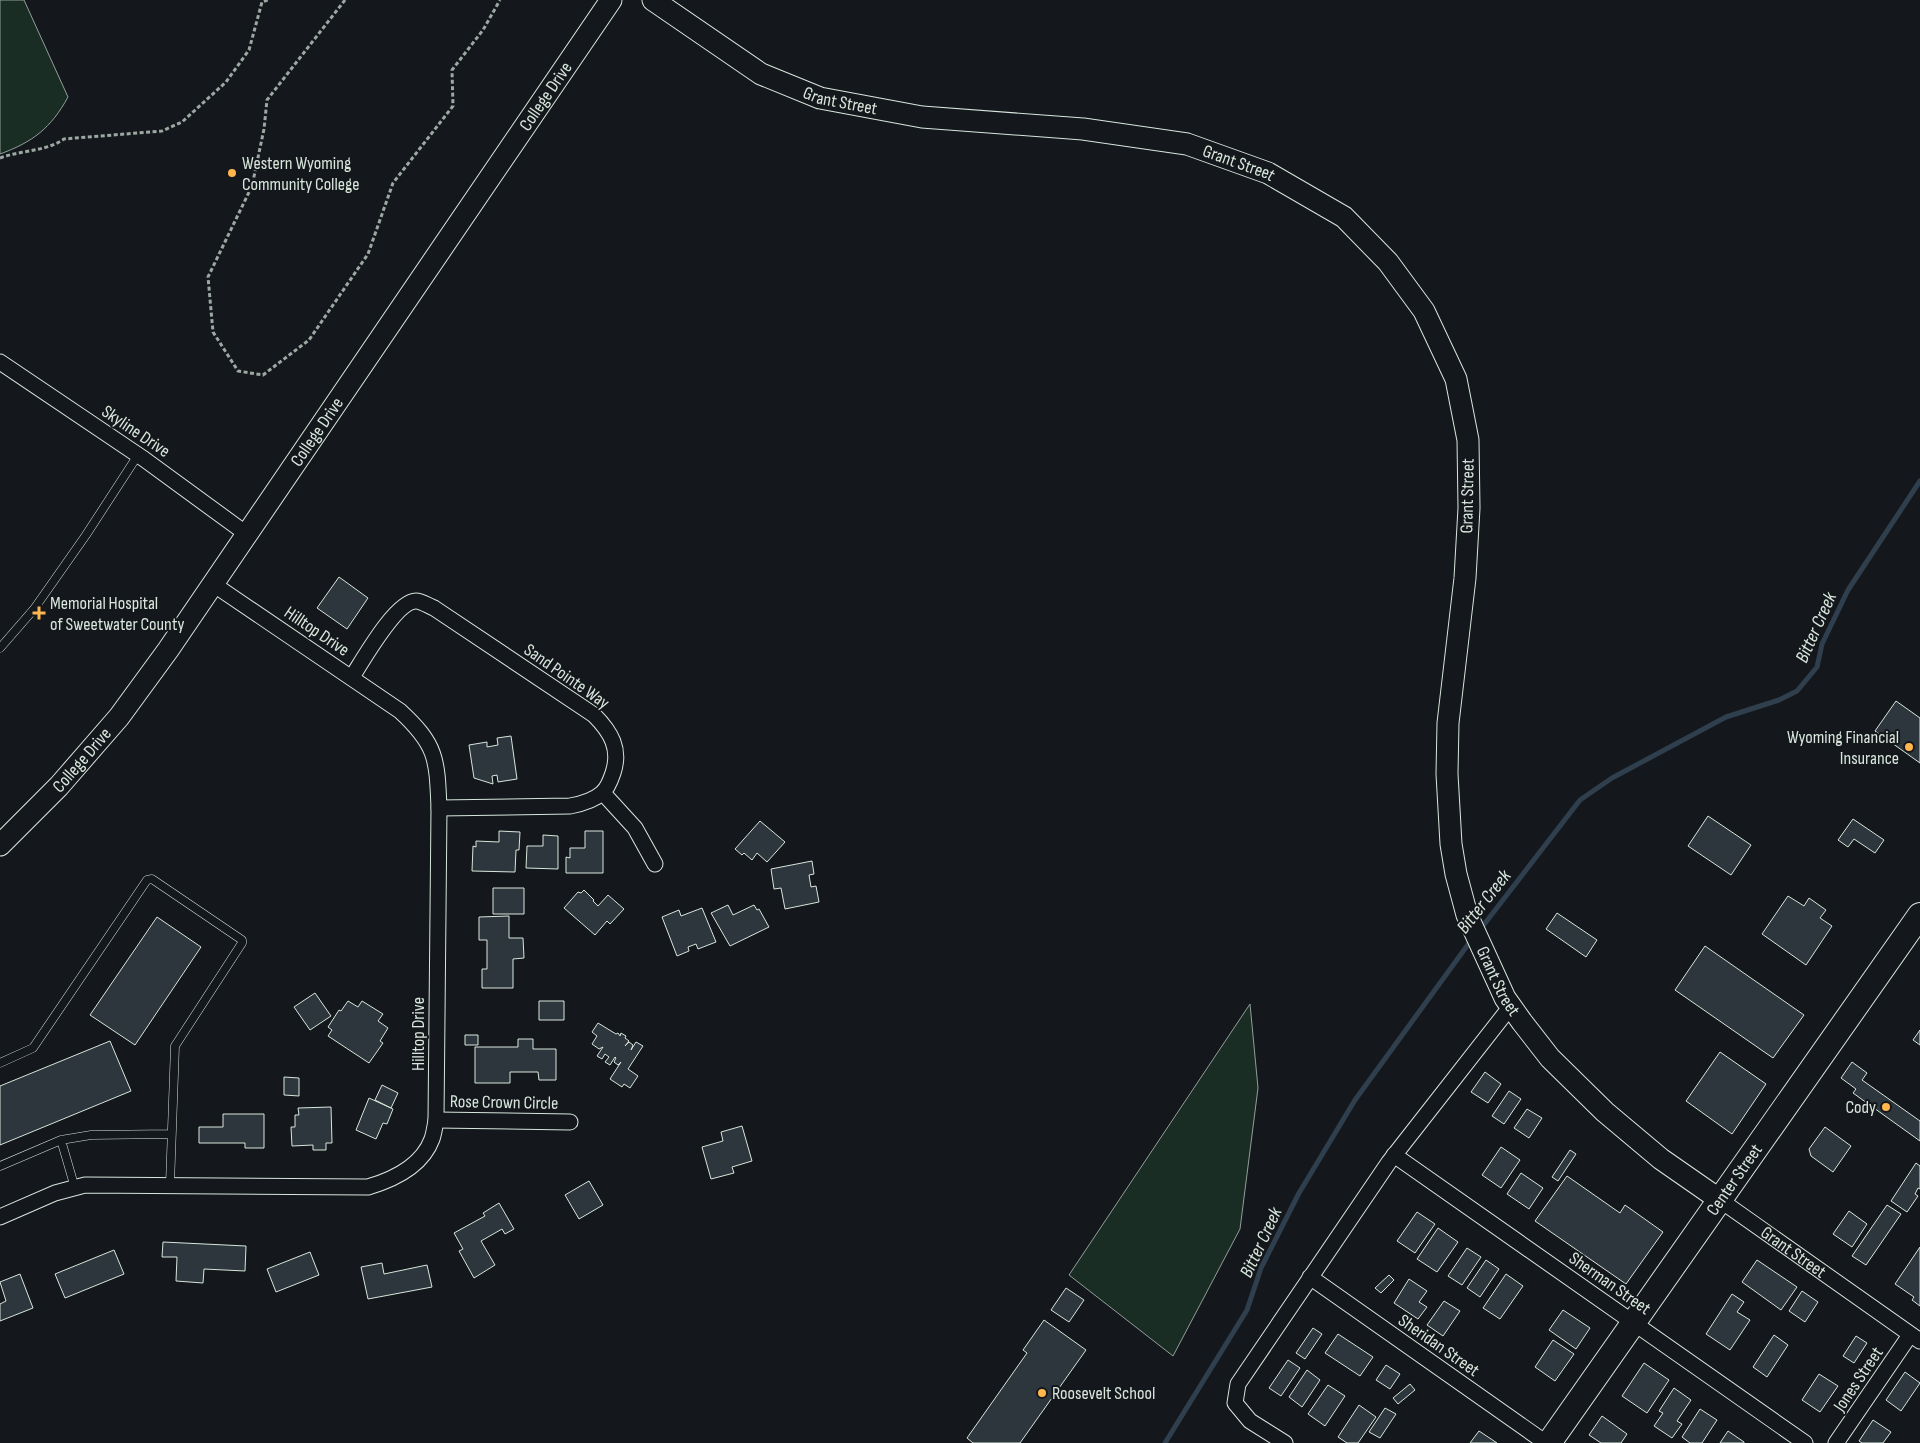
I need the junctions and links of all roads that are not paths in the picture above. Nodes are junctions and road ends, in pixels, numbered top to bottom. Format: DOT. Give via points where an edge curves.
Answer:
graph roads {
  1 [pos="611,0"];
  2 [pos="653,0"];
  3 [pos="0,362"];
  4 [pos="138,455"];
  5 [pos="248,535"];
  6 [pos="213,584"];
  7 [pos="0,648"];
  8 [pos="352,677"];
  9 [pos="603,793"];
  10 [pos="438,808"];
  11 [pos="0,844"];
  12 [pos="655,864"];
  13 [pos="1920,915"];
  14 [pos="1508,1002"];
  15 [pos="0,1062"];
  16 [pos="436,1120"];
  17 [pos="570,1122"];
  18 [pos="171,1134"];
  19 [pos="62,1140"];
  20 [pos="1394,1154"];
  21 [pos="0,1166"];
  22 [pos="170,1184"];
  23 [pos="74,1188"];
  24 [pos="1720,1200"];
  25 [pos="0,1217"];
  26 [pos="1310,1277"];
  27 [pos="1634,1323"];
  28 [pos="1915,1338"];
  29 [pos="1285,1443"];
  30 [pos="1548,1443"];
  31 [pos="1805,1443"];
  32 [pos="1836,1443"];
  1 -- 5 [label="main road, College Drive"];
  2 -- 14 [label="main road, Grant Street" via="761,74 820,98 922,117 1083,129 1187,144 1268,173 1344,217 1388,262 1424,311 1456,379 1468,440 1465,578 1448,723 1451,844 1467,915"];
  3 -- 4 [label="street, Skyline Drive"];
  4 -- 5 [label="street, Skyline Drive"];
  4 -- 7 [label="lane" via="34,609"];
  5 -- 6 [label="main road, College Drive"];
  6 -- 8 [label="street, Hilltop Drive"];
  6 -- 11 [label="main road, College Drive" via="119,716 59,786"];
  8 -- 9 [label="street, Sand Pointe Way" via="403,605 416,601 434,608 594,715 606,727 615,743 616,762"];
  8 -- 10 [label="street, Hilltop Drive" via="417,726 432,749 437,769"];
  9 -- 10 [label="street" via="588,802 570,806"];
  9 -- 12 [label="street" via="635,828"];
  10 -- 16 [label="street, Hilltop Drive"];
  13 -- 24 [label="main road, Center Street"];
  14 -- 20 [label="street"];
  14 -- 24 [label="main road, Grant Street" via="1550,1058 1605,1112 1662,1159"];
  15 -- 18 [label="lane" via="33,1048 148,880 152,879 242,940 174,1046"];
  16 -- 17 [label="street, Rose Crown Circle"];
  16 -- 22 [label="street, Hilltop Drive" via="431,1141 418,1159 402,1173 368,1187"];
  18 -- 19 [label="lane" via="91,1135"];
  18 -- 22 [label="lane"];
  19 -- 21 [label="lane"];
  19 -- 23 [label="lane"];
  20 -- 26 [label="street"];
  20 -- 27 [label="street, Sherman Street"];
  22 -- 23 [label="street, Hilltop Drive" via="85,1184"];
  23 -- 25 [label="street, Hilltop Drive"];
  24 -- 27 [label="main road, Center Street"];
  24 -- 28 [label="street, Grant Street"];
  26 -- 29 [label="street" via="1238,1384 1235,1403 1250,1421"];
  26 -- 30 [label="street, Sheridan Street"];
  27 -- 30 [label="main road, Center Street"];
  27 -- 31 [label="street, Sherman Street"];
  28 -- 32 [label="street, Jones Street"];
}
